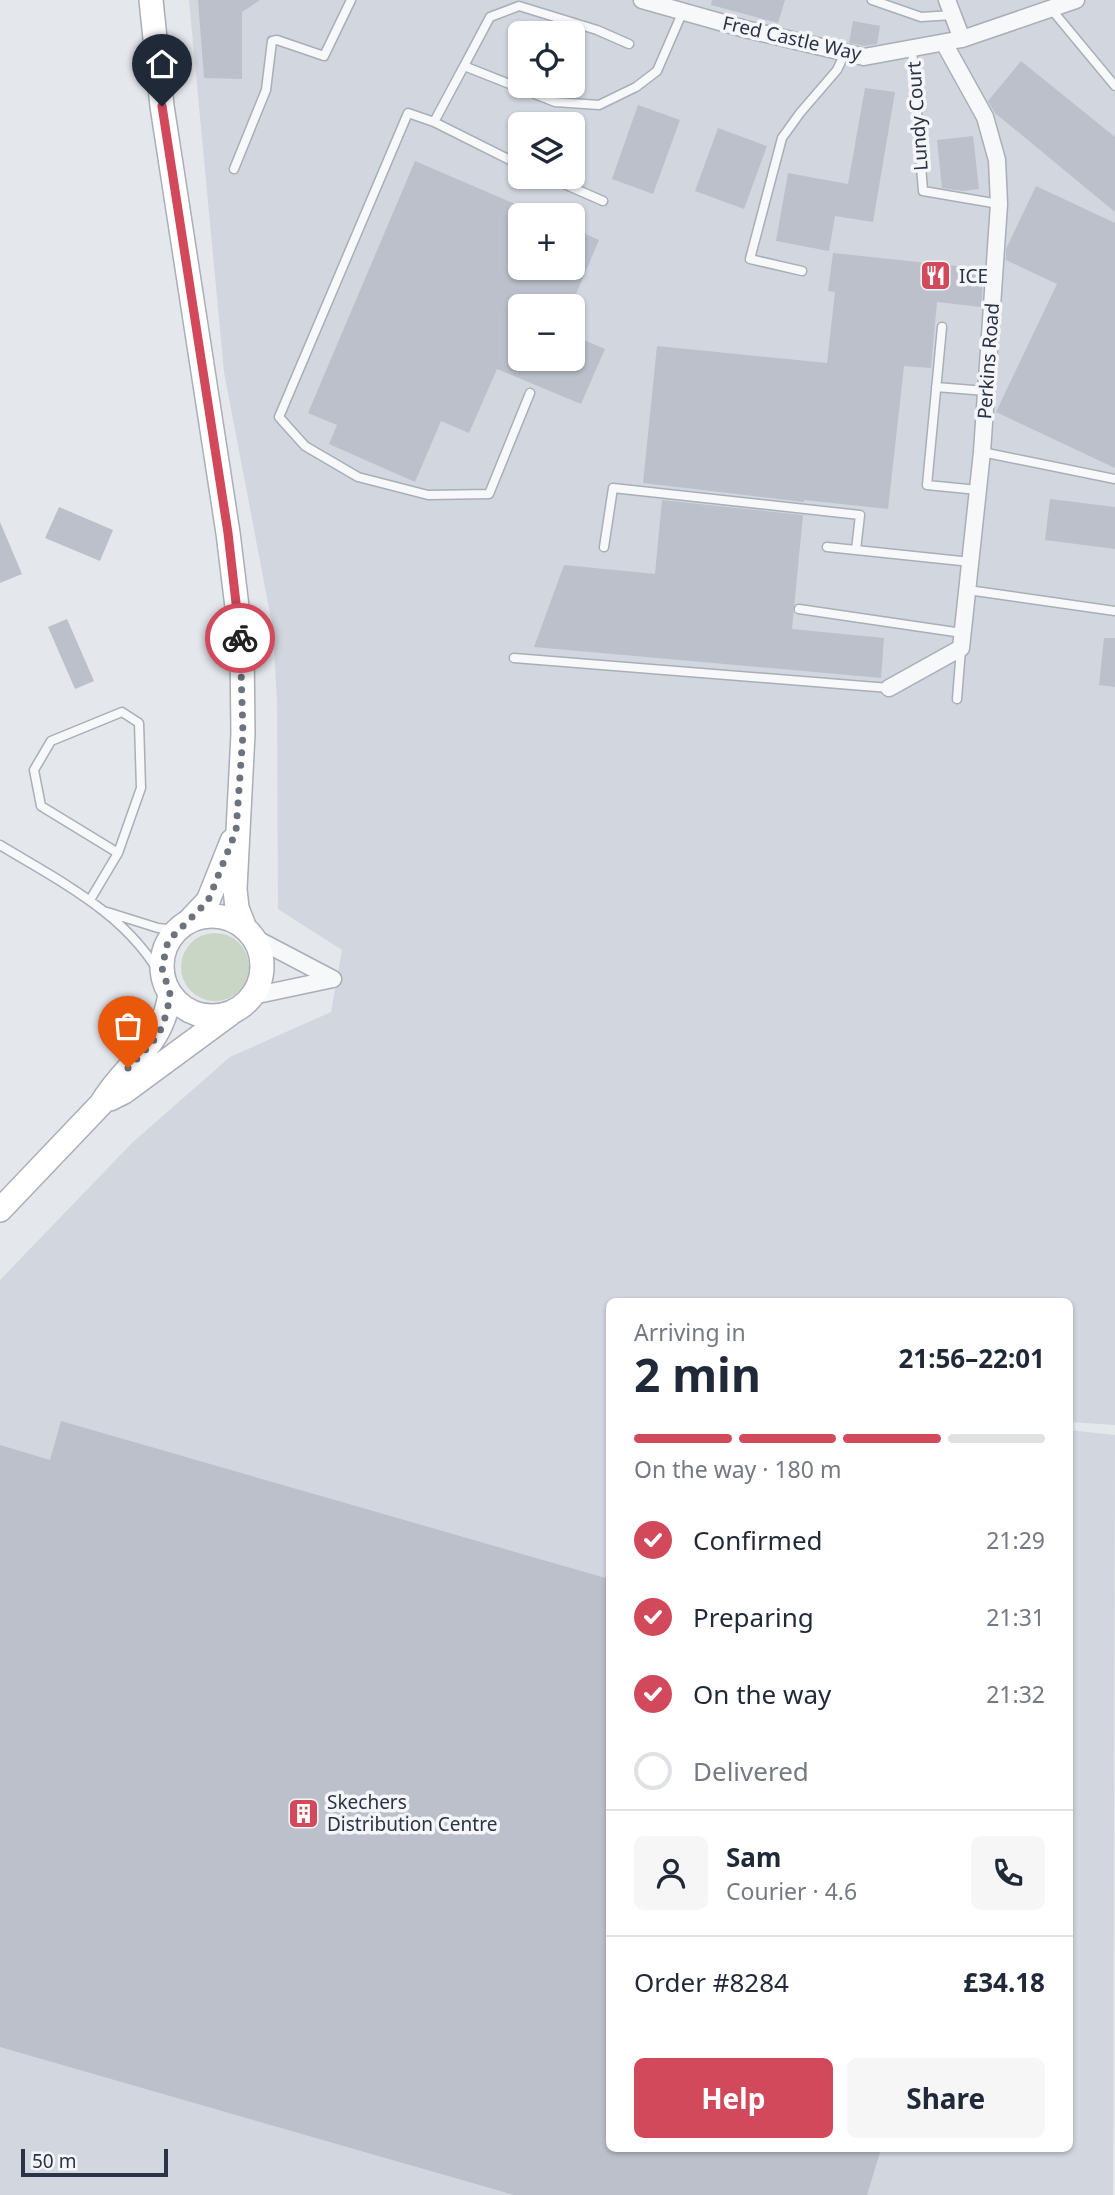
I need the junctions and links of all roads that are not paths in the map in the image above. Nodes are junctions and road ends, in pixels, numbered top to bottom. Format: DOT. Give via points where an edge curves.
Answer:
graph roads {
  1 [pos="152,0"];
  2 [pos="159,0"];
  3 [pos="351,0"];
  4 [pos="642,0"];
  5 [pos="872,0"];
  6 [pos="1076,0"];
  7 [pos="520,3"];
  8 [pos="950,8"];
  9 [pos="1052,10"];
  10 [pos="683,11"];
  11 [pos="154,28"];
  12 [pos="962,39"];
  13 [pos="944,43"];
  14 [pos="629,44"];
  15 [pos="912,49"];
  16 [pos="845,53"];
  17 [pos="464,66"];
  18 [pos="1115,86"];
  19 [pos="434,122"];
  20 [pos="508,159"];
  21 [pos="234,169"];
  22 [pos="576,189"];
  23 [pos="603,201"];
  24 [pos="999,204"];
  25 [pos="802,271"];
  26 [pos="942,327"];
  27 [pos="936,387"];
  28 [pos="986,391"];
  29 [pos="530,393"];
  30 [pos="982,452"];
  31 [pos="1115,479"];
  32 [pos="978,490"];
  33 [pos="604,547"];
  34 [pos="827,547"];
  35 [pos="856,550"];
  36 [pos="971,562"];
  37 [pos="968,590"];
  38 [pos="799,609"];
  39 [pos="1115,611"];
  40 [pos="962,640"];
  41 [pos="514,658"];
  42 [pos="889,688"];
  43 [pos="957,699"];
  44 [pos="236,831"];
  45 [pos="0,845"];
  46 [pos="118,853"];
  47 [pos="90,900"];
  48 [pos="107,912"];
  49 [pos="183,925"];
  50 [pos="249,932"];
  51 [pos="167,988"];
  52 [pos="253,996"];
  53 [pos="235,1011"];
  54 [pos="101,1104"];
  55 [pos="0,1210"];
  1 -- 11 [label="street"];
  2 -- 11 [label="street"];
  3 -- 21 [label="lane" via="324,56 272,41 264,97"];
  4 -- 10 [label="street, Fred Castle Way"];
  5 -- 8 [label="lane" via="921,17"];
  6 -- 9 [label="street, Fred Castle Way"];
  7 -- 14 [label="lane"];
  7 -- 17 [label="lane" via="490,17"];
  8 -- 12 [label="street"];
  9 -- 12 [label="street, Fred Castle Way"];
  9 -- 18 [label="lane"];
  10 -- 16 [label="street, Fred Castle Way"];
  10 -- 17 [label="lane" via="657,71 599,105 555,102"];
  11 -- 44 [label="street" via="242,648 243,734"];
  12 -- 13 [label="street, Fred Castle Way"];
  13 -- 15 [label="street, Fred Castle Way"];
  13 -- 24 [label="street, Perkins Road" via="985,117 997,160"];
  15 -- 16 [label="street, Fred Castle Way" via="864,57"];
  15 -- 24 [label="lane, Lundy Court" via="923,191"];
  16 -- 25 [label="lane" via="837,70 782,138 750,259"];
  17 -- 19 [label="lane"];
  19 -- 20 [label="lane"];
  19 -- 29 [label="lane" via="408,113 279,417 305,446 358,477 428,495 489,494"];
  22 -- 23 [label="lane"];
  24 -- 28 [label="street, Perkins Road"];
  26 -- 27 [label="lane"];
  27 -- 28 [label="lane"];
  27 -- 32 [label="lane" via="927,485"];
  28 -- 30 [label="street, Perkins Road"];
  30 -- 31 [label="lane"];
  30 -- 32 [label="street, Perkins Road"];
  32 -- 36 [label="street, Perkins Road"];
  33 -- 35 [label="lane" via="613,488 860,515"];
  34 -- 35 [label="lane"];
  35 -- 36 [label="lane"];
  36 -- 37 [label="street, Perkins Road"];
  37 -- 39 [label="lane"];
  37 -- 40 [label="street, Perkins Road"];
  38 -- 40 [label="lane"];
  40 -- 42 [label="street"];
  40 -- 43 [label="lane, Perkins Road"];
  41 -- 42 [label="lane"];
  44 -- 49 [label="street" via="208,901"];
  44 -- 50 [label="street" via="237,908"];
  45 -- 47 [label="lane"];
  46 -- 46 [label="lane" via="141,788 139,723 122,712 51,741 34,770 41,806"];
  46 -- 47 [label="lane"];
  47 -- 48 [label="lane"];
  48 -- 49 [label="lane" via="158,928"];
  48 -- 51 [label="lane" via="149,958"];
  49 -- 50 [label="street" via="217,916 231,919"];
  49 -- 51 [label="street" via="163,954"];
  50 -- 52 [label="street" via="261,952 263,968"];
  50 -- 52 [label="street" via="332,979"];
  51 -- 53 [label="street" via="180,1005 206,1016"];
  51 -- 54 [label="street" via="161,1029 113,1083"];
  52 -- 53 [label="street"];
  53 -- 54 [label="street"];
  54 -- 55 [label="street"];
}
